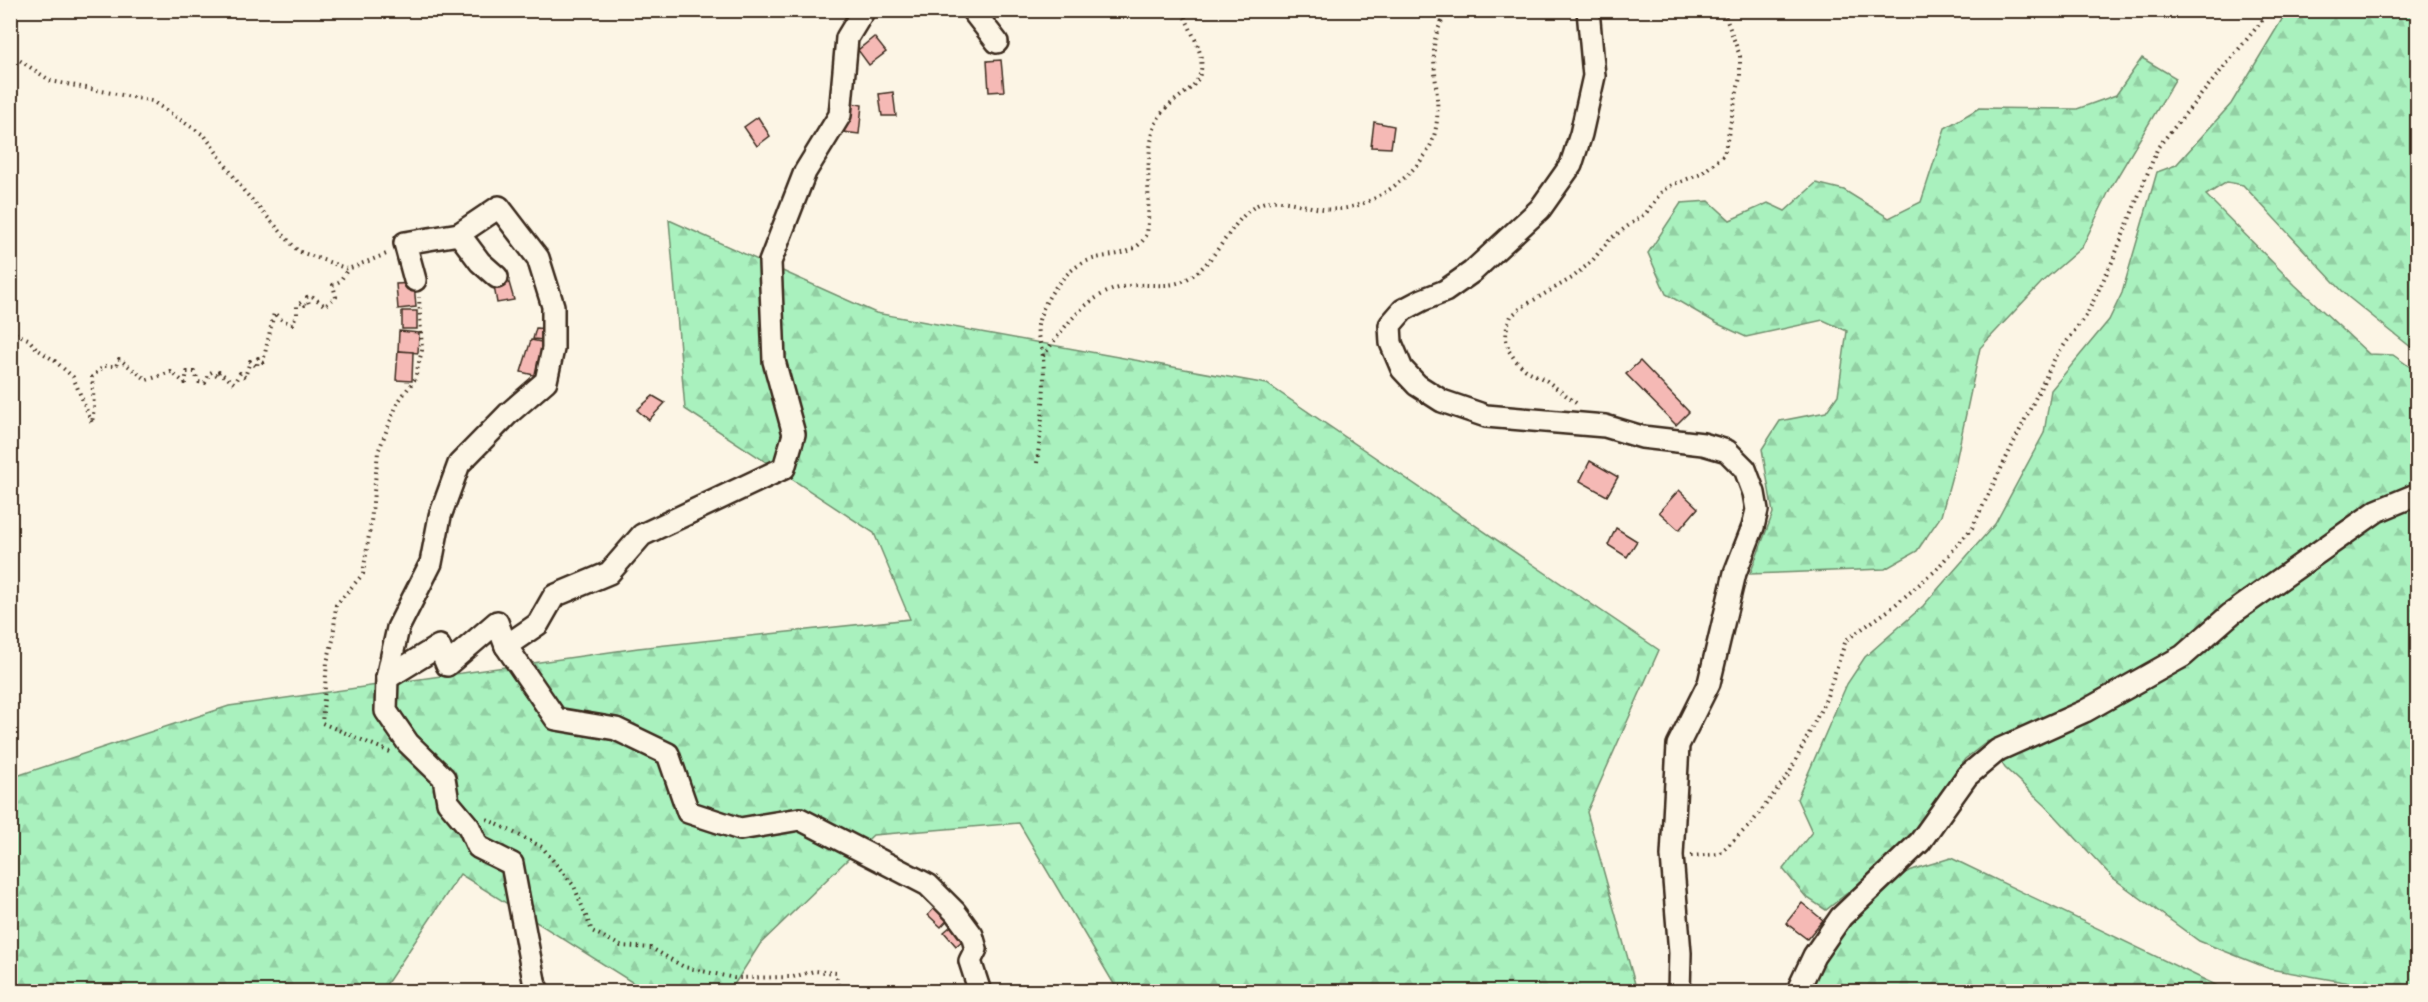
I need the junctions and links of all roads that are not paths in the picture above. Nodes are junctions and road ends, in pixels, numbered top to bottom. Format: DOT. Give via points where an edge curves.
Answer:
graph roads {
  1 [pos="864,10"];
  2 [pos="972,10"];
  3 [pos="1588,10"];
  4 [pos="997,42"];
  5 [pos="459,234"];
  6 [pos="496,277"];
  7 [pos="415,280"];
  8 [pos="2418,494"];
  9 [pos="506,646"];
  10 [pos="387,678"];
  11 [pos="539,992"];
  12 [pos="980,992"];
  13 [pos="1679,992"];
  14 [pos="1797,992"];
  1 -- 9 [label="street" via="847,38 840,115 805,172 771,262 774,361 794,434 784,468 642,535 609,573 554,596 538,624"];
  2 -- 4 [label="street"];
  3 -- 13 [label="street" via="1594,76 1571,165 1540,210 1472,272 1445,291 1403,310 1390,325 1391,343 1402,369 1417,386 1442,401 1486,416 1605,426 1642,437 1703,444 1727,451 1745,469 1754,493 1753,527 1735,573 1709,683 1678,745 1672,856 1680,953"];
  5 -- 6 [label="street"];
  5 -- 7 [label="street" via="405,243"];
  5 -- 10 [label="street" via="498,207 538,258 553,306 553,349 546,381 459,464 440,516 431,563 398,628"];
  8 -- 14 [label="street" via="2377,511 2231,614 2183,656 2085,711 1998,750 1967,776 1920,842 1841,917 1814,956"];
  9 -- 10 [label="street" via="497,622 447,665 439,646"];
  9 -- 12 [label="street" via="556,720 616,729 668,754 688,812 740,829 800,819 928,885 972,935 976,949 970,961"];
  10 -- 11 [label="street" via="386,711 424,762 444,778 448,802 469,827 478,847 512,864"];
}
